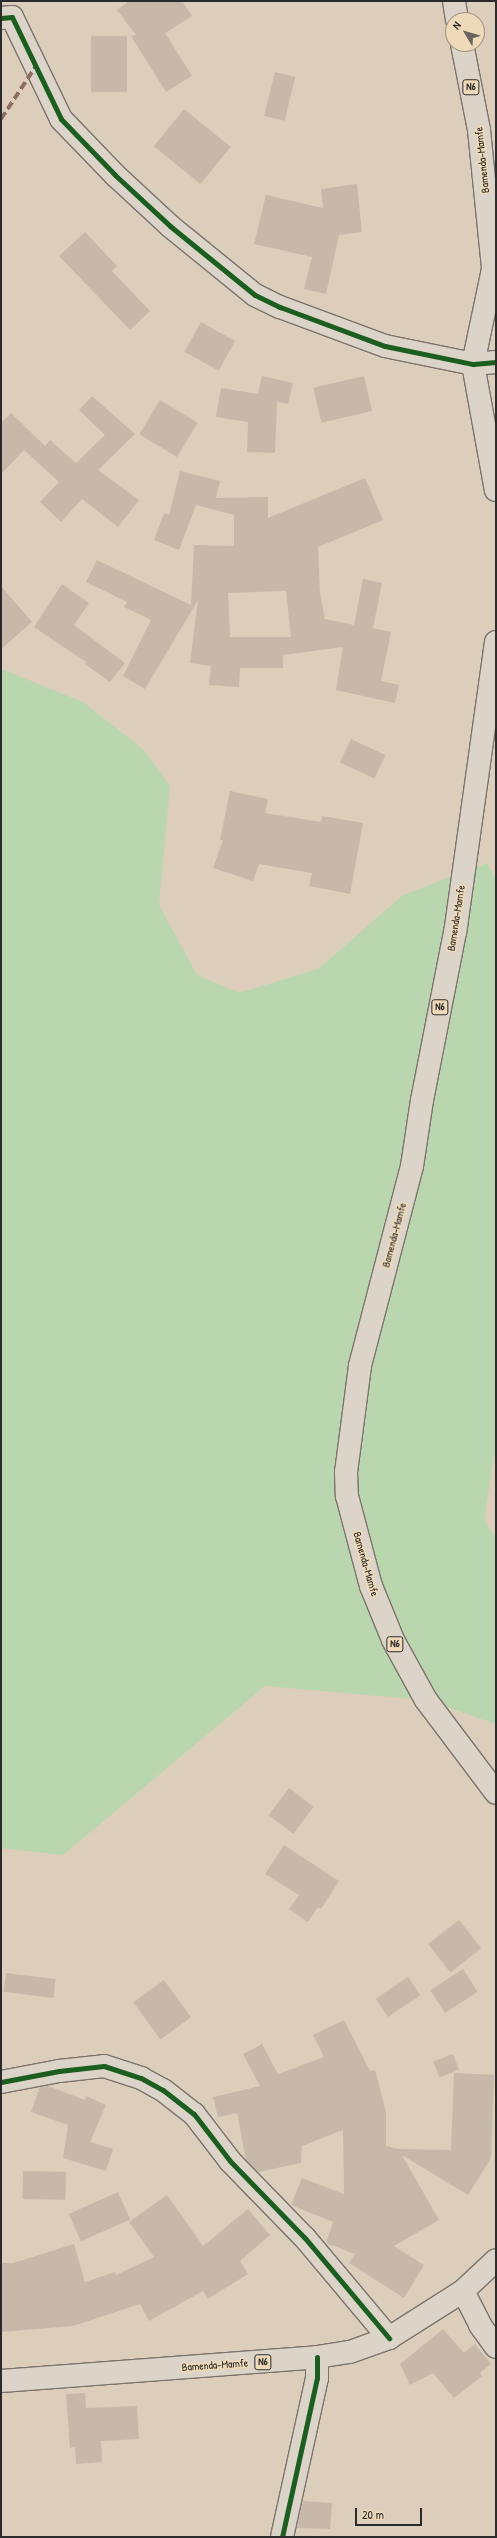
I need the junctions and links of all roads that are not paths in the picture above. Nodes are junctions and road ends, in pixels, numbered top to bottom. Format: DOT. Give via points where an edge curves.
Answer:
graph roads {
  1 [pos="454,1"];
  2 [pos="10,12"];
  3 [pos="456,12"];
  4 [pos="464,52"];
  5 [pos="496,362"];
  6 [pos="473,364"];
  7 [pos="496,490"];
  8 [pos="496,642"];
  9 [pos="496,1793"];
  10 [pos="1,2082"];
  11 [pos="496,2260"];
  12 [pos="463,2291"];
  13 [pos="389,2338"];
  14 [pos="496,2347"];
  15 [pos="316,2358"];
  16 [pos="1,2381"];
  17 [pos="282,2537"];
  1 -- 3 [label="main road"];
  2 -- 6 [label="main road" via="61,119 159,216 255,295 280,307 385,346"];
  4 -- 6 [label="main road, Bamenda-Mamfe / N6" via="479,130 494,269"];
  5 -- 6 [label="main road"];
  6 -- 7 [label="main road, Bamenda-Mamfe / N6"];
  8 -- 9 [label="main road, Bamenda-Mamfe / N6" via="455,932 422,1100 412,1166 360,1366 346,1472 347,1496 371,1586 392,1640 426,1700"];
  10 -- 13 [label="main road" via="59,2070 104,2066 141,2078 163,2090 194,2114 230,2161 315,2249"];
  11 -- 12 [label="main road, Bamenda-Mamfe / N6"];
  12 -- 13 [label="main road, Bamenda-Mamfe / N6"];
  12 -- 14 [label="main road" via="480,2325"];
  13 -- 15 [label="main road, Bamenda-Mamfe / N6" via="350,2352"];
  15 -- 16 [label="main road, Bamenda-Mamfe / N6"];
  15 -- 17 [label="main road" via="317,2378"];
}
